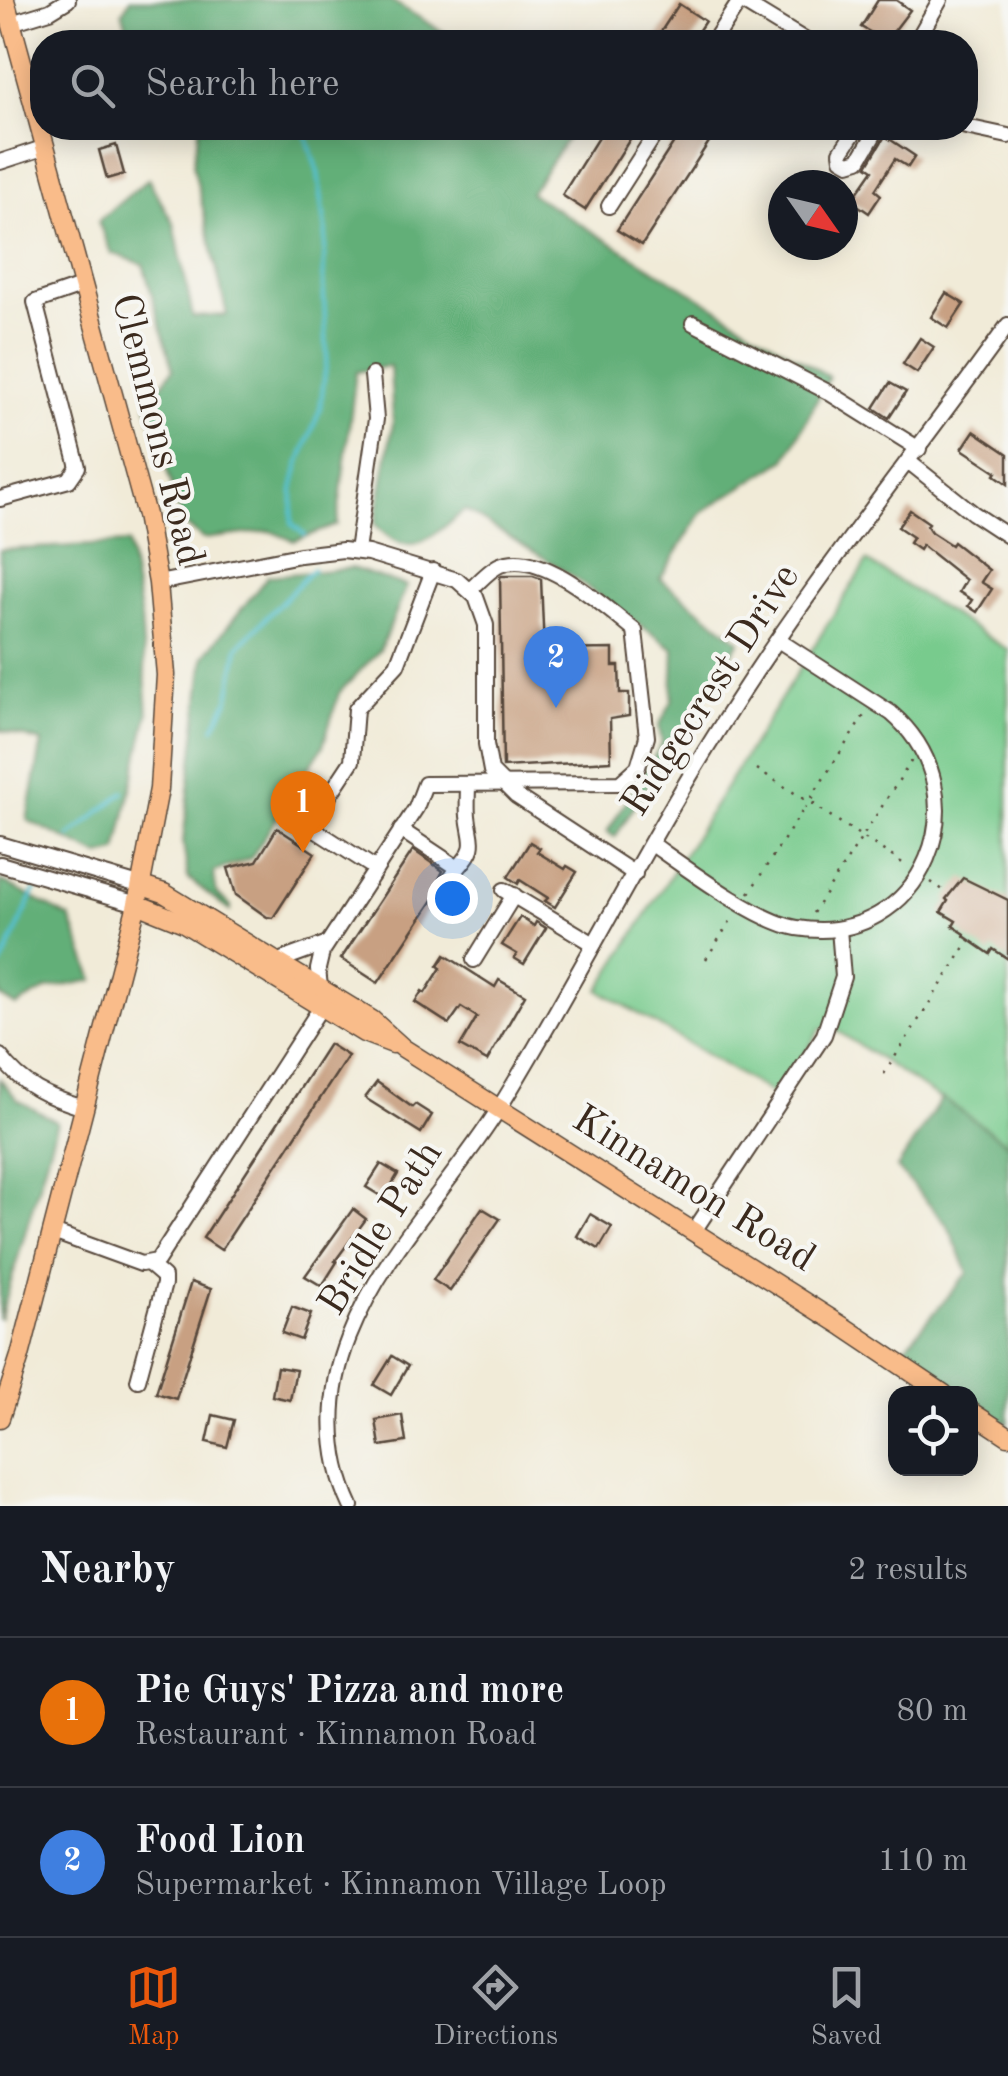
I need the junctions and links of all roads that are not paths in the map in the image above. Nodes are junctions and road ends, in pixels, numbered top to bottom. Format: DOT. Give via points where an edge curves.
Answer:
graph roads {
  1 [pos="5,0"];
  2 [pos="68,0"];
  3 [pos="739,0"];
  4 [pos="940,0"];
  5 [pos="11,23"];
  6 [pos="720,30"];
  7 [pos="788,30"];
  8 [pos="923,30"];
  9 [pos="30,90"];
  10 [pos="978,130"];
  11 [pos="1008,136"];
  12 [pos="44,140"];
  13 [pos="651,140"];
  14 [pos="849,140"];
  15 [pos="871,140"];
  16 [pos="46,147"];
  17 [pos="0,162"];
  18 [pos="608,206"];
  19 [pos="84,285"];
  20 [pos="693,323"];
  21 [pos="1008,326"];
  22 [pos="372,375"];
  23 [pos="919,449"];
  24 [pos="909,462"];
  25 [pos="0,500"];
  26 [pos="1008,536"];
  27 [pos="357,551"];
  28 [pos="433,571"];
  29 [pos="158,583"];
  30 [pos="470,590"];
  31 [pos="778,640"];
  32 [pos="468,784"];
  33 [pos="502,784"];
  34 [pos="401,830"];
  35 [pos="0,844"];
  36 [pos="652,844"];
  37 [pos="18,850"];
  38 [pos="6,867"];
  39 [pos="376,869"];
  40 [pos="635,874"];
  41 [pos="140,895"];
  42 [pos="840,929"];
  43 [pos="326,944"];
  44 [pos="594,944"];
  45 [pos="474,960"];
  46 [pos="278,961"];
  47 [pos="320,987"];
  48 [pos="321,1007"];
  49 [pos="403,1048"];
  50 [pos="0,1056"];
  51 [pos="84,1108"];
  52 [pos="498,1109"];
  53 [pos="52,1232"];
  54 [pos="694,1232"];
  55 [pos="150,1265"];
  56 [pos="138,1380"];
  57 [pos="932,1386"];
  58 [pos="978,1416"];
  59 [pos="0,1418"];
  60 [pos="1008,1436"];
  61 [pos="352,1506"];
  1 -- 5 [label="main road, Clemmons Road"];
  2 -- 5 [label="street"];
  3 -- 6 [label="street"];
  3 -- 7 [label="street"];
  4 -- 8 [label="street"];
  5 -- 9 [label="main road, Clemmons Road"];
  10 -- 11 [label="street"];
  12 -- 16 [label="main road, Clemmons Road"];
  13 -- 18 [label="street"];
  14 -- 15 [label="street" via="841,152 849,164"];
  16 -- 17 [label="street"];
  16 -- 19 [label="main road, Clemmons Road"];
  19 -- 25 [label="street" via="34,302 78,468 69,480"];
  19 -- 29 [label="main road, Clemmons Road"];
  20 -- 23 [label="street" via="828,392"];
  21 -- 23 [label="street, Ridgecrest Drive"];
  22 -- 27 [label="street" via="376,419"];
  23 -- 24 [label="street, Ridgecrest Drive"];
  24 -- 26 [label="street"];
  24 -- 31 [label="street, Ridgecrest Drive"];
  27 -- 28 [label="street"];
  27 -- 29 [label="street" via="300,555"];
  28 -- 30 [label="street"];
  28 -- 39 [label="street" via="397,665 356,709 352,761 309,826"];
  29 -- 41 [label="main road, Clemmons Road" via="166,726"];
  30 -- 33 [label="street" via="486,625 487,758"];
  30 -- 33 [label="street" via="500,565 541,564 635,632 647,737 638,768 620,783"];
  31 -- 36 [label="street, Ridgecrest Drive"];
  31 -- 42 [label="street" via="908,728 934,778 938,813 932,852 920,874 884,910"];
  32 -- 33 [label="street"];
  32 -- 34 [label="street" via="424,784"];
  32 -- 34 [label="street" via="474,838 454,874"];
  33 -- 40 [label="street"];
  34 -- 39 [label="street"];
  35 -- 37 [label="street, Kinnamon Road"];
  36 -- 40 [label="street, Ridgecrest Drive"];
  36 -- 42 [label="street" via="771,920"];
  37 -- 38 [label="street"];
  37 -- 41 [label="street, Kinnamon Road"];
  38 -- 41 [label="street, Kinnamon Road"];
  39 -- 43 [label="street"];
  40 -- 44 [label="street, Ridgecrest Drive"];
  41 -- 46 [label="main road, Kinnamon Road" via="164,892"];
  41 -- 48 [label="main road, Kinnamon Road"];
  41 -- 51 [label="main road, Clemmons Road"];
  42 -- 54 [label="street" via="842,977 824,1034"];
  43 -- 46 [label="street"];
  43 -- 47 [label="street"];
  44 -- 45 [label="street" via="509,893"];
  44 -- 52 [label="street, Ridgecrest Drive"];
  46 -- 47 [label="main road, Kinnamon Road"];
  47 -- 49 [label="main road, Kinnamon Road"];
  48 -- 49 [label="main road, Kinnamon Road"];
  48 -- 55 [label="street"];
  49 -- 52 [label="main road, Kinnamon Road"];
  50 -- 51 [label="street" via="40,1094"];
  51 -- 53 [label="main road, Clemmons Road"];
  52 -- 54 [label="main road, Kinnamon Road"];
  52 -- 61 [label="street, Bridle Path" via="382,1275 349,1338 332,1413 337,1467"];
  53 -- 55 [label="street"];
  53 -- 59 [label="main road, Clemmons Road"];
  54 -- 57 [label="main road, Kinnamon Road"];
  55 -- 56 [label="street" via="164,1284"];
  58 -- 60 [label="main road"];
}
